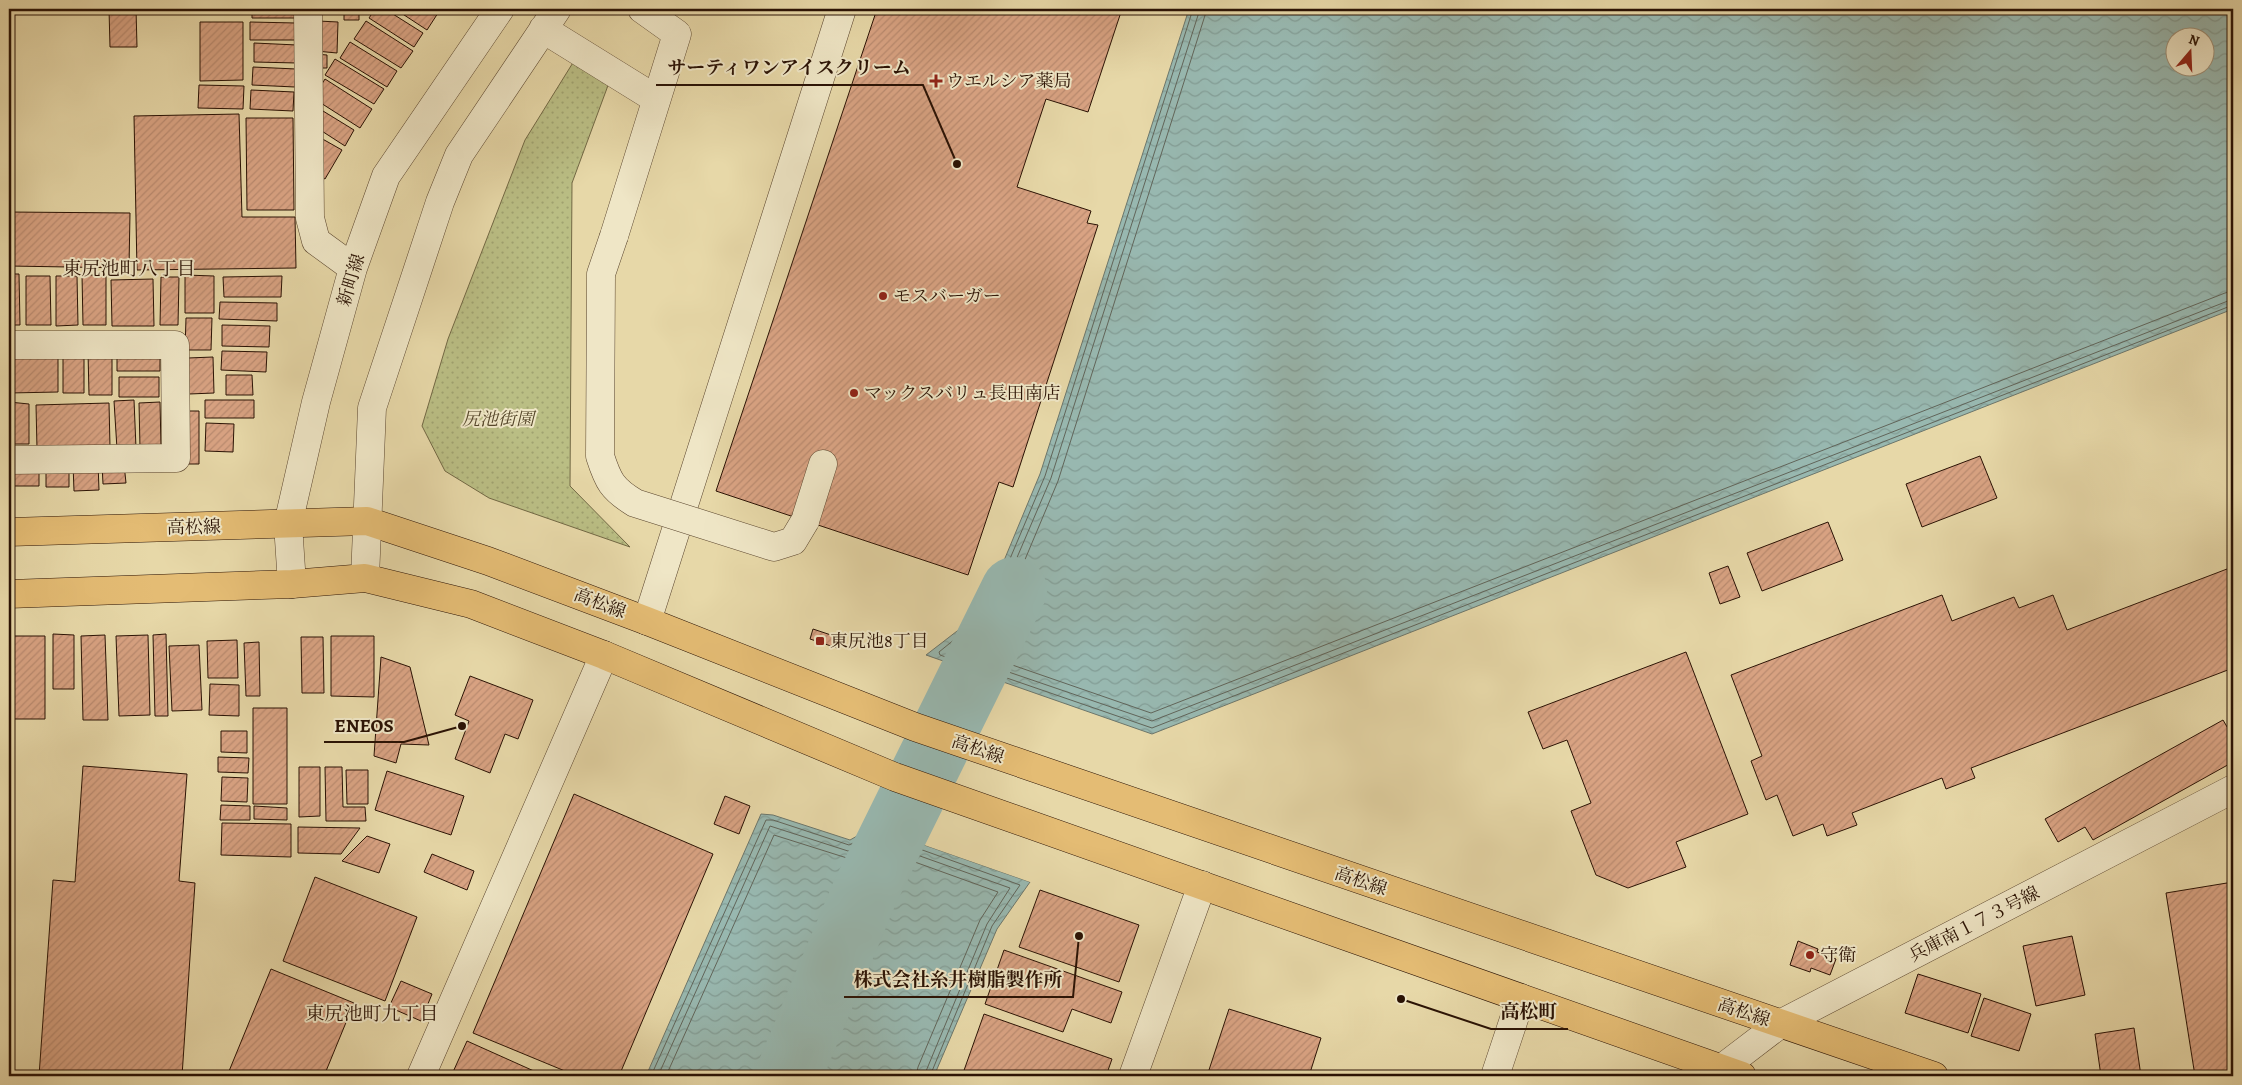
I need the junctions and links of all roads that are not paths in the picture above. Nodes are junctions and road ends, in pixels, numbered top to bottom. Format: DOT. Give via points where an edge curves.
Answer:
graph roads {
  1 [pos="308,9"];
  2 [pos="500,9"];
  3 [pos="642,9"];
  4 [pos="842,9"];
  5 [pos="550,19"];
  6 [pos="656,99"];
  7 [pos="353,268"];
  8 [pos="9,345"];
  9 [pos="9,460"];
  10 [pos="823,464"];
  11 [pos="367,521"];
  12 [pos="288,524"];
  13 [pos="9,532"];
  14 [pos="365,578"];
  15 [pos="292,584"];
  16 [pos="9,594"];
  17 [pos="647,621"];
  18 [pos="604,655"];
  19 [pos="2233,789"];
  20 [pos="1202,885"];
  21 [pos="1521,998"];
  22 [pos="1780,1024"];
  23 [pos="1727,1074"];
  24 [pos="421,1076"];
  25 [pos="1132,1076"];
  26 [pos="1495,1076"];
  27 [pos="1934,1076"];
  1 -- 7 [label="street" via="310,218 316,241"];
  2 -- 7 [label="street, 新町線" via="386,176"];
  3 -- 6 [label="street" via="677,34"];
  4 -- 17 [label="street"];
  5 -- 6 [label="street"];
  5 -- 11 [label="street" via="459,156 440,202 372,408"];
  6 -- 10 [label="street, bridge" via="601,274 600,456 608,480 635,503 774,547 793,541 805,521"];
  7 -- 12 [label="street, 新町線" via="316,402"];
  8 -- 9 [label="street" via="175,345 176,458"];
  11 -- 12 [label="main road, 高松線"];
  11 -- 14 [label="street"];
  11 -- 17 [label="main road, 高松線" via="488,561"];
  12 -- 13 [label="main road, 高松線"];
  12 -- 15 [label="street, 新町線"];
  14 -- 15 [label="main road"];
  14 -- 18 [label="main road" via="471,604"];
  15 -- 16 [label="main road"];
  17 -- 22 [label="main road, 高松線" via="915,727"];
  18 -- 20 [label="main road" via="895,777"];
  18 -- 24 [label="street"];
  19 -- 22 [label="street, 兵庫南１７３号線"];
  20 -- 21 [label="main road"];
  20 -- 25 [label="street"];
  21 -- 23 [label="main road"];
  21 -- 26 [label="street"];
  22 -- 23 [label="street, 兵庫南１７３号線"];
  22 -- 27 [label="main road, 高松線"];
}
